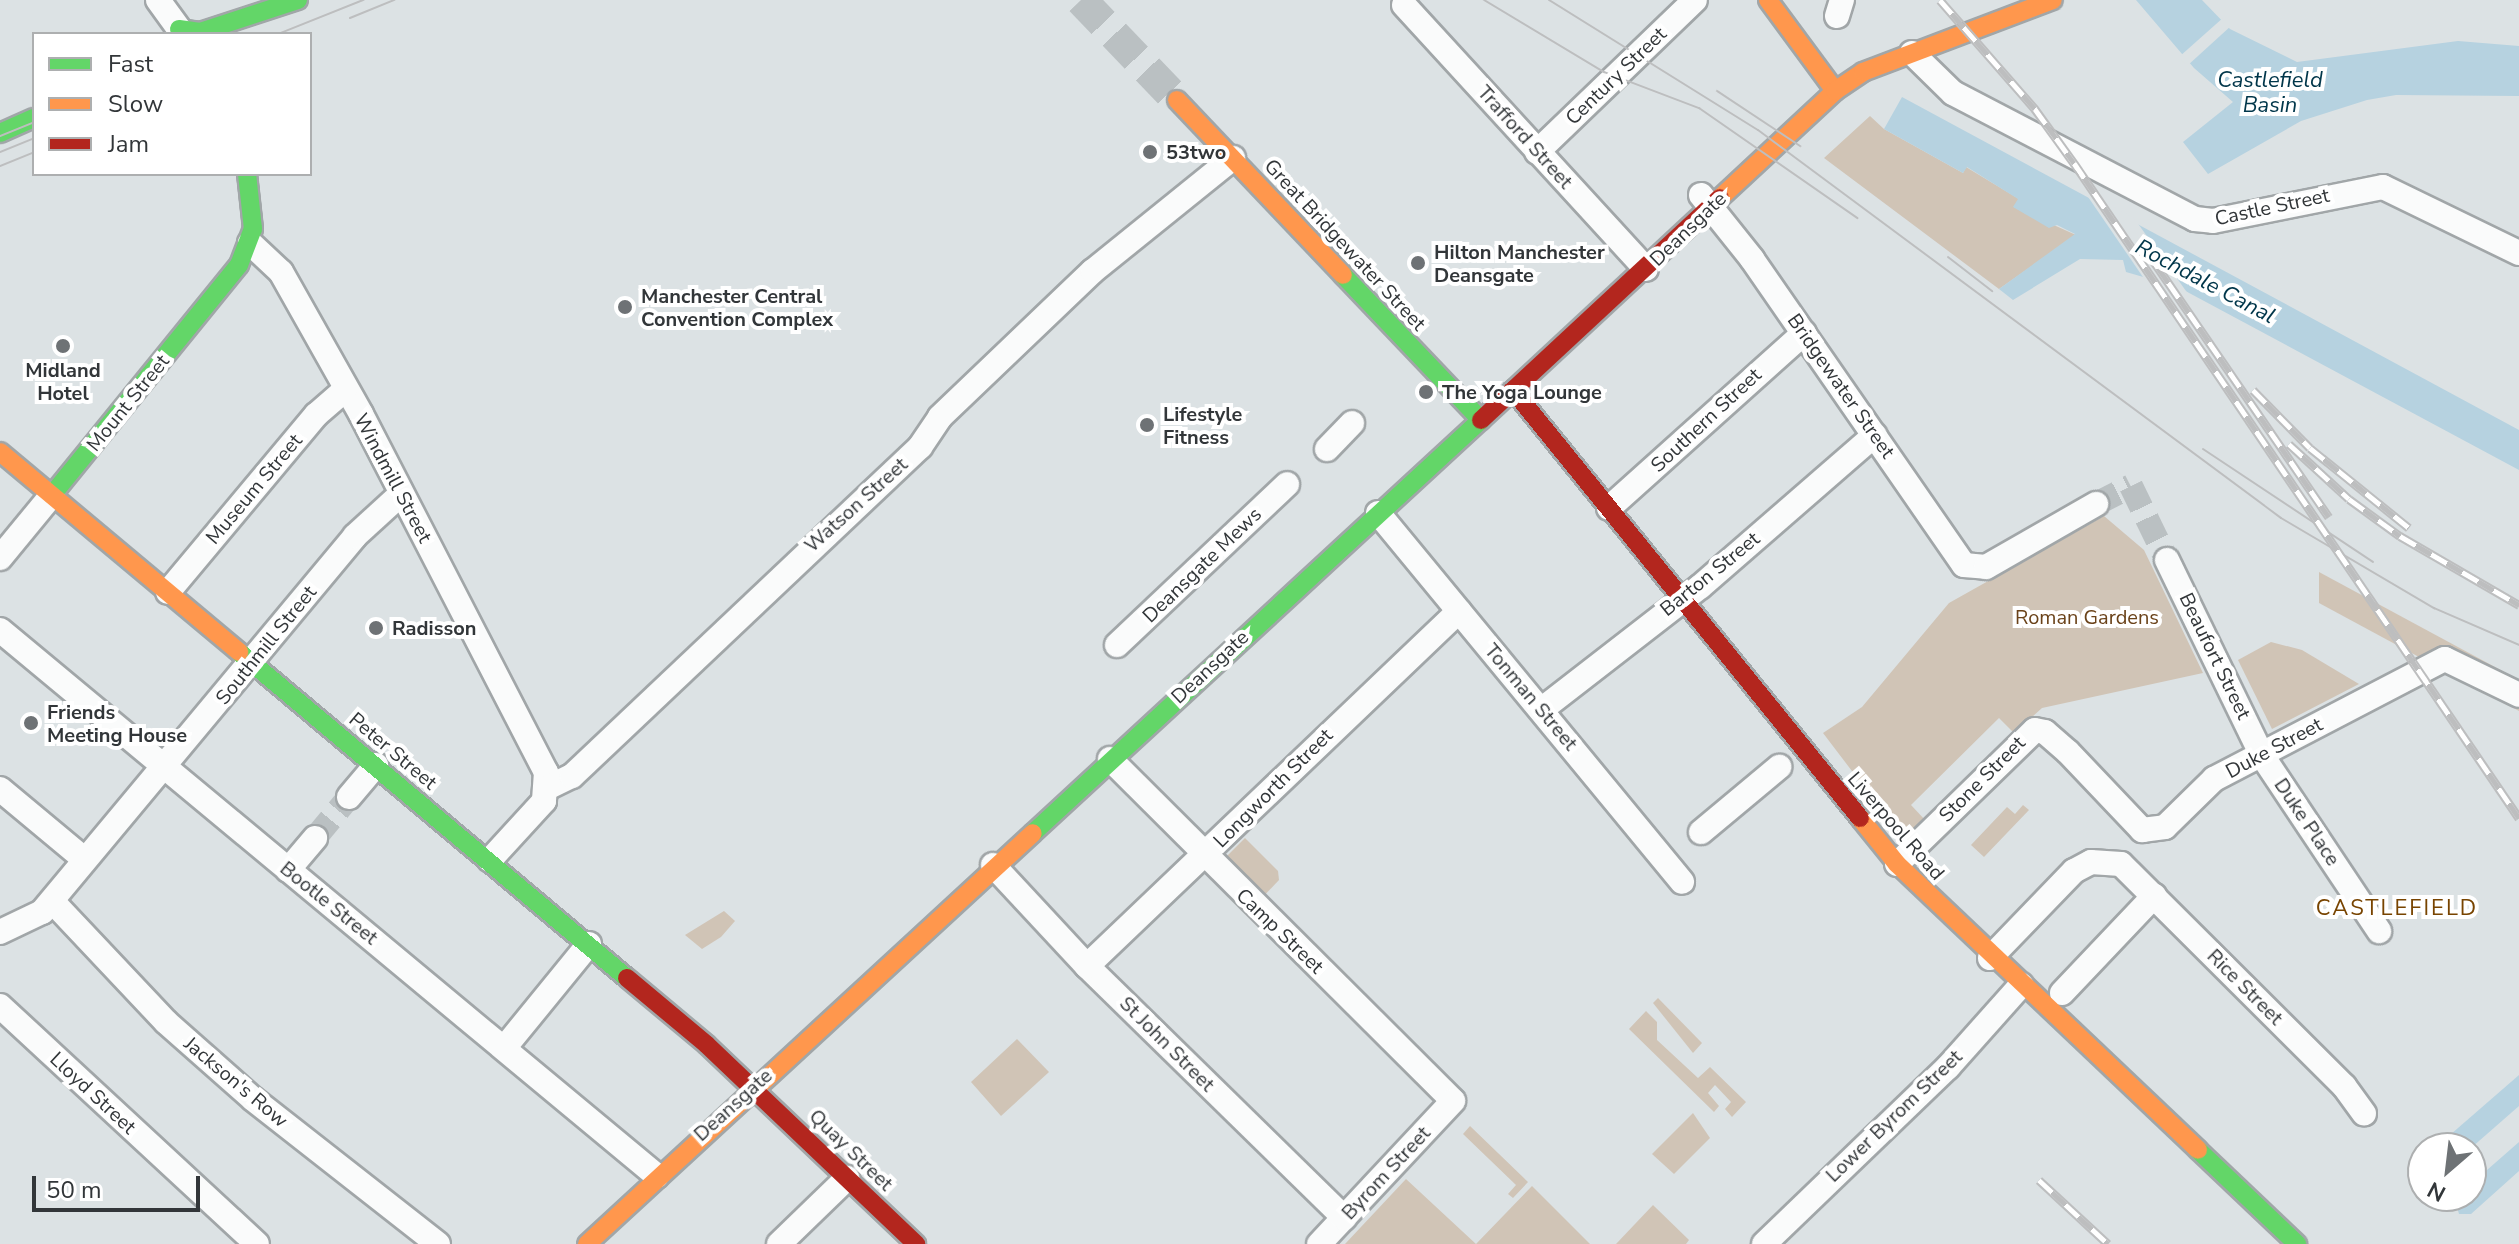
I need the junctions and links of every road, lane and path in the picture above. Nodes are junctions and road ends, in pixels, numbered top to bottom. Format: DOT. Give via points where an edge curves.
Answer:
graph roads {
  1 [pos="158,0"];
  2 [pos="298,0"];
  3 [pos="1695,0"];
  4 [pos="1768,0"];
  5 [pos="2053,0"];
  6 [pos="1404,5"];
  7 [pos="217,6"];
  8 [pos="265,11"];
  9 [pos="175,32"];
  10 [pos="253,32"];
  11 [pos="1912,53"];
  12 [pos="1835,91"];
  13 [pos="1177,100"];
  14 [pos="32,119"];
  15 [pos="0,133"];
  16 [pos="1537,152"];
  17 [pos="1233,158"];
  18 [pos="247,176"];
  19 [pos="1705,200"];
  20 [pos="250,243"];
  21 [pos="2519,253"];
  22 [pos="1646,269"];
  23 [pos="1804,333"];
  24 [pos="345,390"];
  25 [pos="1513,390"];
  26 [pos="1481,420"];
  27 [pos="1352,423"];
  28 [pos="1875,435"];
  29 [pos="1327,449"];
  30 [pos="0,452"];
  31 [pos="1287,484"];
  32 [pos="401,494"];
  33 [pos="52,495"];
  34 [pos="2096,504"];
  35 [pos="1609,508"];
  36 [pos="1378,513"];
  37 [pos="0,558"];
  38 [pos="2167,560"];
  39 [pos="168,592"];
  40 [pos="1682,599"];
  41 [pos="1459,611"];
  42 [pos="0,630"];
  43 [pos="1117,645"];
  44 [pos="253,662"];
  45 [pos="2519,695"];
  46 [pos="1541,710"];
  47 [pos="2261,754"];
  48 [pos="1110,759"];
  49 [pos="376,765"];
  50 [pos="1779,767"];
  51 [pos="164,768"];
  52 [pos="549,787"];
  53 [pos="0,789"];
  54 [pos="349,797"];
  55 [pos="2142,830"];
  56 [pos="1701,832"];
  57 [pos="315,838"];
  58 [pos="1204,857"];
  59 [pos="84,859"];
  60 [pos="490,860"];
  61 [pos="1897,864"];
  62 [pos="2121,864"];
  63 [pos="993,865"];
  64 [pos="288,870"];
  65 [pos="1682,882"];
  66 [pos="2154,896"];
  67 [pos="52,901"];
  68 [pos="2379,931"];
  69 [pos="0,932"];
  70 [pos="589,944"];
  71 [pos="1990,958"];
  72 [pos="1087,966"];
  73 [pos="2021,985"];
  74 [pos="2062,993"];
  75 [pos="0,1006"];
  76 [pos="505,1047"];
  77 [pos="754,1088"];
  78 [pos="1453,1101"];
  79 [pos="2364,1114"];
  80 [pos="657,1176"];
  81 [pos="847,1178"];
  82 [pos="1344,1218"];
  83 [pos="589,1243"];
  84 [pos="257,1244"];
  85 [pos="438,1244"];
  86 [pos="779,1244"];
  87 [pos="916,1244"];
  88 [pos="1319,1244"];
  89 [pos="1764,1244"];
  90 [pos="2297,1244"];
  1 -- 9 [label="street"];
  2 -- 8 [label="main road"];
  3 -- 16 [label="street, Century Street"];
  4 -- 12 [label="main road"];
  5 -- 11 [label="main road, Deansgate"];
  6 -- 16 [label="street, Trafford Street"];
  7 -- 9 [label="main road"];
  8 -- 9 [label="main road" via="200,32"];
  8 -- 10 [label="main road"];
  11 -- 12 [label="main road, Deansgate" via="1863,72"];
  11 -- 21 [label="street, Castle Street" via="1953,93 2195,219 2213,221 2383,187"];
  12 -- 19 [label="main road, Deansgate"];
  13 -- 17 [label="main road, Great Bridgewater Street"];
  14 -- 15 [label="main road"];
  16 -- 22 [label="street, Trafford Street"];
  17 -- 26 [label="main road, Great Bridgewater Street"];
  17 -- 52 [label="street, Watson Street" via="1093,271 940,417 920,447 572,776"];
  18 -- 20 [label="main road"];
  19 -- 22 [label="main road, Deansgate"];
  19 -- 23 [label="street, Bridgewater Street"];
  20 -- 24 [label="street, Windmill Street" via="281,272"];
  20 -- 33 [label="main road, Mount Street" via="232,276"];
  22 -- 25 [label="main road, Deansgate"];
  23 -- 28 [label="street, Bridgewater Street"];
  23 -- 35 [label="street, Southern Street"];
  24 -- 32 [label="street, Windmill Street"];
  24 -- 39 [label="street, Museum Street" via="316,415"];
  25 -- 26 [label="main road, Deansgate"];
  25 -- 35 [label="main road, Liverpool Road"];
  26 -- 36 [label="main road, Deansgate"];
  27 -- 29 [label="street"];
  28 -- 34 [label="street, Bridgewater Street" via="1958,560 1970,568 1986,567"];
  28 -- 40 [label="street, Barton Street"];
  30 -- 33 [label="main road, Peter Street"];
  31 -- 43 [label="street, Deansgate Mews"];
  32 -- 44 [label="street, Southmill Street" via="355,536"];
  32 -- 52 [label="street, Windmill Street" via="540,758"];
  33 -- 37 [label="street, Mount Street"];
  33 -- 39 [label="main road, Peter Street"];
  35 -- 40 [label="main road, Liverpool Road"];
  36 -- 41 [label="street, Tonman Street"];
  36 -- 48 [label="main road, Deansgate"];
  38 -- 47 [label="street, Beaufort Street"];
  39 -- 44 [label="main road, Peter Street"];
  40 -- 46 [label="street, Barton Street"];
  40 -- 61 [label="main road, Liverpool Road"];
  41 -- 46 [label="street, Tonman Street"];
  41 -- 58 [label="street, Longworth Street"];
  42 -- 51 [label="street, Bootle Street"];
  44 -- 49 [label="main road, Peter Street"];
  44 -- 51 [label="street, Southmill Street"];
  45 -- 47 [label="street, Duke Street" via="2445,659"];
  46 -- 65 [label="street, Tonman Street"];
  47 -- 55 [label="street, Duke Street" via="2214,779 2165,827"];
  47 -- 68 [label="street, Duke Place"];
  48 -- 58 [label="street, Camp Street"];
  48 -- 63 [label="main road, Deansgate"];
  49 -- 54 [label="street"];
  49 -- 60 [label="main road, Peter Street"];
  50 -- 56 [label="street"];
  51 -- 59 [label="street, Southmill Street"];
  51 -- 64 [label="street, Bootle Street"];
  52 -- 60 [label="street, Watson Street" via="544,801"];
  53 -- 59 [label="street"];
  55 -- 61 [label="street, Stone Street" via="2068,752 2035,730"];
  55 -- 62 [label="street"];
  57 -- 64 [label="street"];
  58 -- 72 [label="street, Longworth Street"];
  58 -- 78 [label="street, Camp Street"];
  59 -- 67 [label="street, Southmill Street"];
  60 -- 70 [label="main road, Peter Street"];
  61 -- 71 [label="main road, Liverpool Road"];
  62 -- 66 [label="street, Rice Street"];
  62 -- 71 [label="street" via="2091,862 2074,871"];
  63 -- 72 [label="street, St John Street"];
  63 -- 77 [label="main road, Deansgate"];
  64 -- 76 [label="street, Bootle Street"];
  66 -- 74 [label="street"];
  66 -- 79 [label="street, Rice Street" via="2344,1086"];
  67 -- 69 [label="street, Southmill Street" via="32,919"];
  67 -- 85 [label="street, Jackson's Row" via="176,1032"];
  70 -- 76 [label="street"];
  70 -- 77 [label="main road, Peter Street"];
  71 -- 73 [label="main road, Liverpool Road"];
  72 -- 82 [label="street, St John Street"];
  73 -- 89 [label="street, Lower Byrom Street" via="1938,1077"];
  73 -- 90 [label="main road, Liverpool Road"];
  75 -- 84 [label="street, Lloyd Street"];
  76 -- 80 [label="street, Bootle Street"];
  77 -- 80 [label="main road, Deansgate"];
  77 -- 81 [label="main road, Quay Street"];
  78 -- 82 [label="street, Byrom Street"];
  80 -- 83 [label="main road, Deansgate"];
  81 -- 86 [label="street"];
  81 -- 87 [label="main road, Quay Street"];
  82 -- 88 [label="street, Byrom Street"];
}
